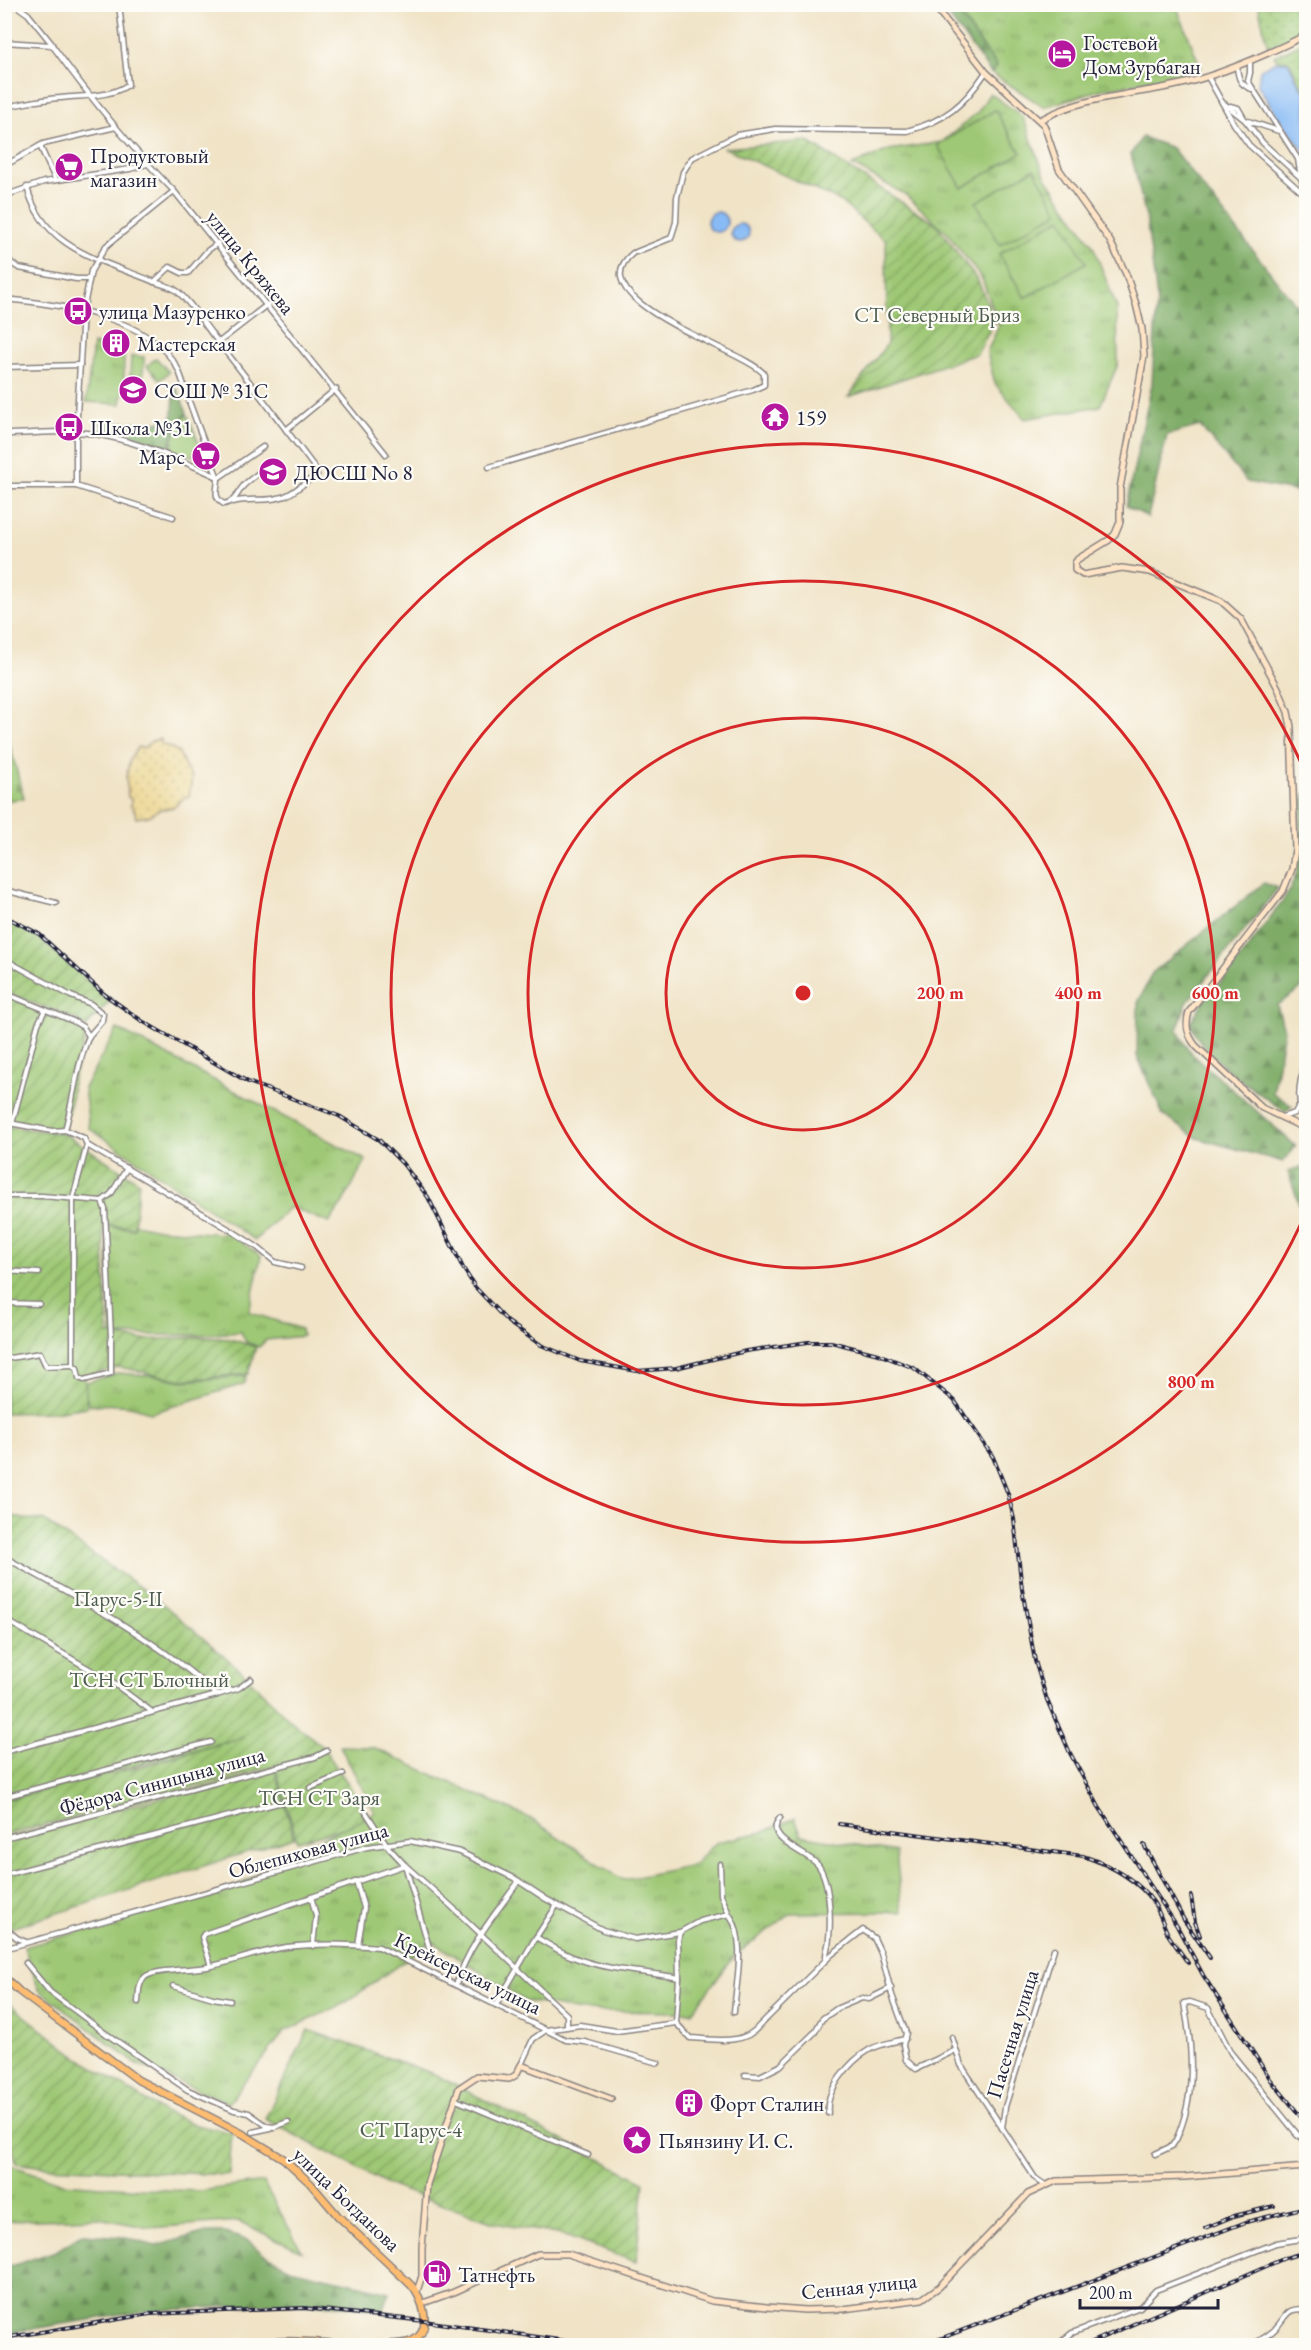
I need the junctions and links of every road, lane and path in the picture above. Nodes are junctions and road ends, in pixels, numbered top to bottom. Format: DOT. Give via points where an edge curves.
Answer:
graph roads {
  1 [pos="14,4"];
  2 [pos="119,4"];
  3 [pos="933,4"];
  4 [pos="1306,35"];
  5 [pos="4,42"];
  6 [pos="52,45"];
  7 [pos="1250,61"];
  8 [pos="1237,67"];
  9 [pos="986,72"];
  10 [pos="1208,77"];
  11 [pos="1252,89"];
  12 [pos="90,96"];
  13 [pos="1222,102"];
  14 [pos="4,107"];
  15 [pos="1029,110"];
  16 [pos="1054,112"];
  17 [pos="1040,120"];
  18 [pos="1245,120"];
  19 [pos="117,127"];
  20 [pos="1280,132"];
  21 [pos="1051,143"];
  22 [pos="40,146"];
  23 [pos="147,164"];
  24 [pos="4,166"];
  25 [pos="1301,178"];
  26 [pos="55,179"];
  27 [pos="27,187"];
  28 [pos="174,191"];
  29 [pos="1306,195"];
  30 [pos="4,196"];
  31 [pos="218,243"];
  32 [pos="4,248"];
  33 [pos="96,260"];
  34 [pos="88,279"];
  35 [pos="154,282"];
  36 [pos="4,299"];
  37 [pos="268,304"];
  38 [pos="83,311"];
  39 [pos="219,342"];
  40 [pos="80,365"];
  41 [pos="4,367"];
  42 [pos="336,389"];
  43 [pos="286,430"];
  44 [pos="76,433"];
  45 [pos="4,434"];
  46 [pos="263,447"];
  47 [pos="386,454"];
  48 [pos="271,464"];
  49 [pos="489,466"];
  50 [pos="218,478"];
  51 [pos="4,486"];
  52 [pos="76,486"];
  53 [pos="233,502"];
  54 [pos="173,518"];
  55 [pos="4,890"];
  56 [pos="56,903"];
  57 [pos="4,959"];
  58 [pos="4,993"];
  59 [pos="45,1010"];
  60 [pos="88,1036"];
  61 [pos="1306,1063"];
  62 [pos="1298,1100"];
  63 [pos="1282,1117"];
  64 [pos="4,1122"];
  65 [pos="1306,1122"];
  66 [pos="12,1124"];
  67 [pos="1306,1129"];
  68 [pos="65,1130"];
  69 [pos="87,1144"];
  70 [pos="127,1168"];
  71 [pos="4,1196"];
  72 [pos="74,1198"];
  73 [pos="102,1201"];
  74 [pos="301,1268"];
  75 [pos="4,1271"];
  76 [pos="39,1273"];
  77 [pos="4,1303"];
  78 [pos="39,1304"];
  79 [pos="4,1359"];
  80 [pos="73,1365"];
  81 [pos="4,1557"];
  82 [pos="4,1619"];
  83 [pos="251,1679"];
  84 [pos="217,1695"];
  85 [pos="152,1711"];
  86 [pos="211,1742"];
  87 [pos="327,1751"];
  88 [pos="4,1752"];
  89 [pos="343,1774"];
  90 [pos="310,1788"];
  91 [pos="4,1797"];
  92 [pos="286,1801"];
  93 [pos="365,1811"];
  94 [pos="780,1818"];
  95 [pos="4,1838"];
  96 [pos="385,1842"];
  97 [pos="720,1864"];
  98 [pos="405,1865"];
  99 [pos="4,1875"];
  100 [pos="356,1881"];
  101 [pos="519,1881"];
  102 [pos="311,1896"];
  103 [pos="558,1905"];
  104 [pos="729,1914"];
  105 [pos="4,1928"];
  106 [pos="680,1932"];
  107 [pos="481,1934"];
  108 [pos="536,1937"];
  109 [pos="28,1943"];
  110 [pos="358,1945"];
  111 [pos="313,1946"];
  112 [pos="429,1947"];
  113 [pos="4,1949"];
  114 [pos="1054,1949"];
  115 [pos="826,1961"];
  116 [pos="26,1963"];
  117 [pos="211,1966"];
  118 [pos="517,1967"];
  119 [pos="4,1977"];
  120 [pos="679,1977"];
  121 [pos="456,1985"];
  122 [pos="173,1986"];
  123 [pos="891,1988"];
  124 [pos="230,2001"];
  125 [pos="138,2002"];
  126 [pos="496,2005"];
  127 [pos="734,2012"];
  128 [pos="676,2023"];
  129 [pos="567,2026"];
  130 [pos="546,2030"];
  131 [pos="952,2037"];
  132 [pos="906,2039"];
  133 [pos="956,2050"];
  134 [pos="658,2063"];
  135 [pos="521,2066"];
  136 [pos="745,2075"];
  137 [pos="611,2099"];
  138 [pos="456,2100"];
  139 [pos="828,2113"];
  140 [pos="288,2122"];
  141 [pos="274,2127"];
  142 [pos="1002,2128"];
  143 [pos="253,2132"];
  144 [pos="1306,2141"];
  145 [pos="1155,2154"];
  146 [pos="588,2155"];
  147 [pos="1306,2167"];
  148 [pos="1045,2185"];
  149 [pos="1306,2238"];
  150 [pos="417,2291"];
  151 [pos="423,2303"];
  152 [pos="1304,2309"];
  153 [pos="1306,2334"];
  154 [pos="407,2344"];
  155 [pos="247,2346"];
  156 [pos="1056,2346"];
  157 [pos="1250,2346"];
  1 -- 6 [label="street, улица Кряжева" via="28,14"];
  2 -- 12 [label="street" via="128,85 118,92"];
  3 -- 9 [label="main road"];
  4 -- 7 [label="main road"];
  5 -- 6 [label="street"];
  6 -- 12 [label="street, улица Кряжева"];
  7 -- 8 [label="main road"];
  7 -- 11 [label="street" via="1248,81"];
  8 -- 10 [label="main road"];
  8 -- 11 [label="street" via="1238,78"];
  9 -- 15 [label="main road"];
  9 -- 49 [label="street" via="970,96 927,126 907,131 775,129 737,135 692,158 683,172 671,238 635,253 625,263 622,272 629,295 681,328 756,366 764,374 764,385"];
  10 -- 13 [label="street"];
  10 -- 16 [label="main road"];
  11 -- 20 [label="street"];
  12 -- 14 [label="street"];
  12 -- 19 [label="street, улица Кряжева"];
  13 -- 18 [label="street" via="1238,108"];
  13 -- 29 [label="street" via="1249,145"];
  15 -- 16 [label="main road"];
  15 -- 17 [label="main road"];
  16 -- 17 [label="main road"];
  16 -- 21 [label="main road" via="1048,121"];
  17 -- 21 [label="main road"];
  18 -- 20 [label="street"];
  18 -- 25 [label="street" via="1263,143"];
  19 -- 22 [label="street"];
  19 -- 23 [label="street, улица Кряжева"];
  20 -- 25 [label="street" via="1298,159"];
  21 -- 63 [label="main road" via="1063,175 1119,258 1136,304 1144,341 1143,368 1120,488 1120,522 1109,540 1078,559 1075,570 1083,575 1134,568 1227,605 1249,632 1288,712 1293,743 1295,850 1289,880 1189,1012 1186,1022 1196,1046 1262,1108"];
  22 -- 24 [label="street"];
  22 -- 26 [label="street"];
  23 -- 26 [label="street"];
  23 -- 28 [label="street, улица Кряжева"];
  25 -- 29 [label="street"];
  26 -- 27 [label="street"];
  27 -- 30 [label="street"];
  27 -- 33 [label="street" via="42,220 58,239"];
  28 -- 31 [label="street, улица Кряжева"];
  28 -- 33 [label="street" via="106,246"];
  31 -- 35 [label="street" via="188,273 170,267"];
  31 -- 37 [label="street, улица Кряжева"];
  32 -- 34 [label="street" via="11,263 19,268"];
  33 -- 34 [label="street"];
  33 -- 35 [label="street"];
  34 -- 38 [label="street"];
  35 -- 39 [label="street" via="175,290"];
  36 -- 38 [label="street"];
  37 -- 39 [label="street"];
  37 -- 42 [label="street, улица Кряжева"];
  38 -- 40 [label="street"];
  38 -- 50 [label="street" via="125,325 166,351 179,370"];
  39 -- 43 [label="street"];
  40 -- 41 [label="street"];
  40 -- 44 [label="street"];
  42 -- 43 [label="street"];
  42 -- 47 [label="street, улица Кряжева"];
  43 -- 53 [label="street" via="317,475 287,496"];
  44 -- 45 [label="street"];
  44 -- 50 [label="street" via="101,435 137,446"];
  44 -- 52 [label="street"];
  46 -- 50 [label="street"];
  48 -- 53 [label="street" via="242,487"];
  50 -- 53 [label="street" via="218,501"];
  51 -- 52 [label="street"];
  52 -- 54 [label="street"];
  55 -- 56 [label="street"];
  57 -- 60 [label="street" via="103,1014"];
  58 -- 59 [label="street"];
  59 -- 60 [label="street" via="83,1027"];
  59 -- 66 [label="street"];
  60 -- 68 [label="street"];
  61 -- 62 [label="street"];
  62 -- 63 [label="street" via="1295,1113"];
  62 -- 65 [label="street"];
  63 -- 67 [label="main road"];
  64 -- 66 [label="street"];
  66 -- 68 [label="street"];
  68 -- 69 [label="street" via="84,1138"];
  69 -- 70 [label="street"];
  69 -- 72 [label="street"];
  70 -- 73 [label="street"];
  70 -- 74 [label="street" via="232,1231 275,1262"];
  71 -- 72 [label="street"];
  72 -- 73 [label="street"];
  72 -- 80 [label="street"];
  73 -- 80 [label="street" via="111,1373 84,1380"];
  75 -- 76 [label="street"];
  77 -- 78 [label="street"];
  79 -- 80 [label="street" via="40,1353 46,1366"];
  81 -- 84 [label="street" via="146,1639 192,1671"];
  82 -- 85 [label="street" via="113,1683"];
  83 -- 84 [label="street" via="239,1688"];
  84 -- 85 [label="street"];
  85 -- 88 [label="street"];
  86 -- 91 [label="street"];
  87 -- 95 [label="street, Фёдора Синицына улица"];
  89 -- 90 [label="street"];
  92 -- 99 [label="street"];
  93 -- 96 [label="street"];
  94 -- 115 [label="street" via="776,1829 781,1840 811,1858 824,1878 830,1935"];
  96 -- 98 [label="street"];
  96 -- 101 [label="street, Облепиховая улица" via="410,1841 451,1850"];
  96 -- 109 [label="street, Облепиховая улица"];
  97 -- 104 [label="street" via="721,1895"];
  98 -- 100 [label="street"];
  98 -- 107 [label="street"];
  98 -- 112 [label="street"];
  100 -- 102 [label="street"];
  100 -- 110 [label="street" via="364,1908"];
  101 -- 103 [label="street, Облепиховая улица"];
  101 -- 107 [label="street"];
  102 -- 111 [label="street" via="316,1916"];
  102 -- 117 [label="street" via="204,1934"];
  103 -- 106 [label="street, Облепиховая улица" via="603,1930 635,1939"];
  103 -- 108 [label="street"];
  104 -- 106 [label="street, Облепиховая улица" via="700,1921"];
  104 -- 127 [label="street" via="738,1934"];
  105 -- 109 [label="street"];
  106 -- 120 [label="street"];
  107 -- 118 [label="street"];
  107 -- 121 [label="street" via="462,1964"];
  108 -- 118 [label="street"];
  108 -- 120 [label="street" via="573,1957 597,1964"];
  109 -- 113 [label="street, Облепиховая улица"];
  110 -- 111 [label="street, Крейсерская улица"];
  110 -- 121 [label="street, Крейсерская улица" via="379,1947"];
  111 -- 117 [label="street, Крейсерская улица" via="287,1947"];
  114 -- 142 [label="street, Пасечная улица"];
  115 -- 123 [label="street" via="863,1930 874,1938"];
  115 -- 128 [label="street" via="752,2035 734,2040 690,2038"];
  116 -- 141 [label="street" via="50,1992 144,2061 188,2090"];
  117 -- 125 [label="street, Крейсерская улица" via="151,1972 139,1986"];
  118 -- 126 [label="street"];
  118 -- 129 [label="street" via="567,2015"];
  119 -- 150 [label="main road, улица Богданова" via="138,2080 284,2159"];
  120 -- 128 [label="street"];
  121 -- 126 [label="street, Крейсерская улица"];
  122 -- 124 [label="street"];
  123 -- 132 [label="street"];
  123 -- 136 [label="street" via="838,2008 822,2019 780,2066 760,2076"];
  126 -- 130 [label="street, Крейсерская улица"];
  128 -- 129 [label="street" via="617,2031"];
  129 -- 130 [label="street"];
  130 -- 134 [label="street, Крейсерская улица" via="566,2040"];
  130 -- 135 [label="street, Крейсерская улица" via="533,2039"];
  131 -- 133 [label="street"];
  132 -- 133 [label="street" via="906,2060 916,2069"];
  132 -- 139 [label="street" via="869,2049 846,2070 832,2088"];
  133 -- 142 [label="street" via="961,2065"];
  135 -- 137 [label="main road"];
  135 -- 138 [label="main road" via="508,2079 470,2079 459,2088"];
  138 -- 146 [label="street"];
  138 -- 150 [label="main road" via="427,2184 422,2276"];
  140 -- 141 [label="street"];
  141 -- 143 [label="street"];
  142 -- 148 [label="street" via="1035,2178"];
  144 -- 145 [label="street" via="1231,2053 1208,2008 1190,2002 1184,2003 1192,2061 1190,2097 1176,2140"];
  147 -- 148 [label="main road, Сенная улица" via="1056,2181"];
  148 -- 151 [label="main road, Сенная улица" via="1029,2194 939,2287 922,2299 805,2310 712,2301 568,2254 553,2253 538,2254"];
  149 -- 156 [label="street" via="1276,2243 1156,2290 1140,2307 1072,2333"];
  150 -- 151 [label="main road, улица Богданова"];
  151 -- 154 [label="main road" via="420,2333"];
  152 -- 153 [label="street"];
  152 -- 157 [label="street" via="1287,2312 1275,2330"];
  154 -- 155 [label="main road" via="279,2340"];
}
